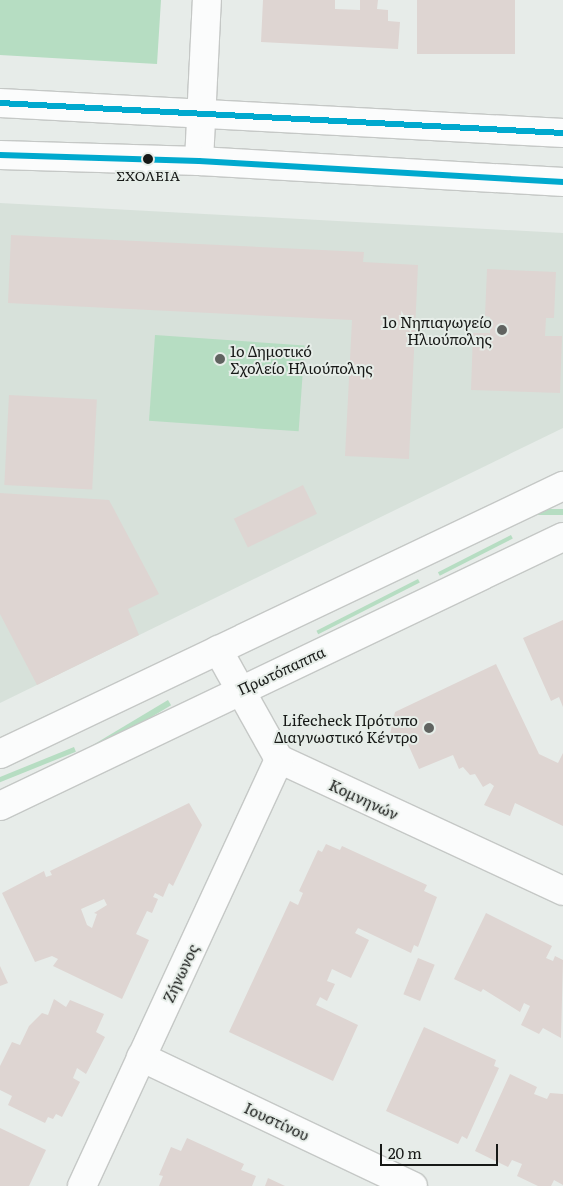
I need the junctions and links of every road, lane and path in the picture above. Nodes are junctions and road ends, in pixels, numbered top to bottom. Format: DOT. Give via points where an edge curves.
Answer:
graph roads {
  1 [pos="207,0"];
  2 [pos="0,103"];
  3 [pos="201,115"];
  4 [pos="563,133"];
  5 [pos="0,155"];
  6 [pos="200,162"];
  7 [pos="563,182"];
  8 [pos="563,486"];
  9 [pos="563,537"];
  10 [pos="218,650"];
  11 [pos="239,690"];
  12 [pos="0,754"];
  13 [pos="279,759"];
  14 [pos="0,806"];
  15 [pos="563,891"];
  16 [pos="141,1057"];
  17 [pos="82,1186"];
  18 [pos="413,1186"];
  1 -- 3 [label="street"];
  2 -- 3 [label="street"];
  3 -- 4 [label="street"];
  3 -- 6 [label="street"];
  5 -- 6 [label="street"];
  6 -- 7 [label="street"];
  8 -- 10 [label="street"];
  9 -- 11 [label="street, Πρωτόπαππα"];
  10 -- 11 [label="street"];
  10 -- 12 [label="street"];
  11 -- 13 [label="street"];
  11 -- 14 [label="street, Πρωτόπαππα"];
  13 -- 15 [label="street, Κομνηνών"];
  13 -- 16 [label="street, Ζήνωνος"];
  16 -- 17 [label="street, Ζήνωνος"];
  16 -- 18 [label="street, Ιουστίνου"];
}
